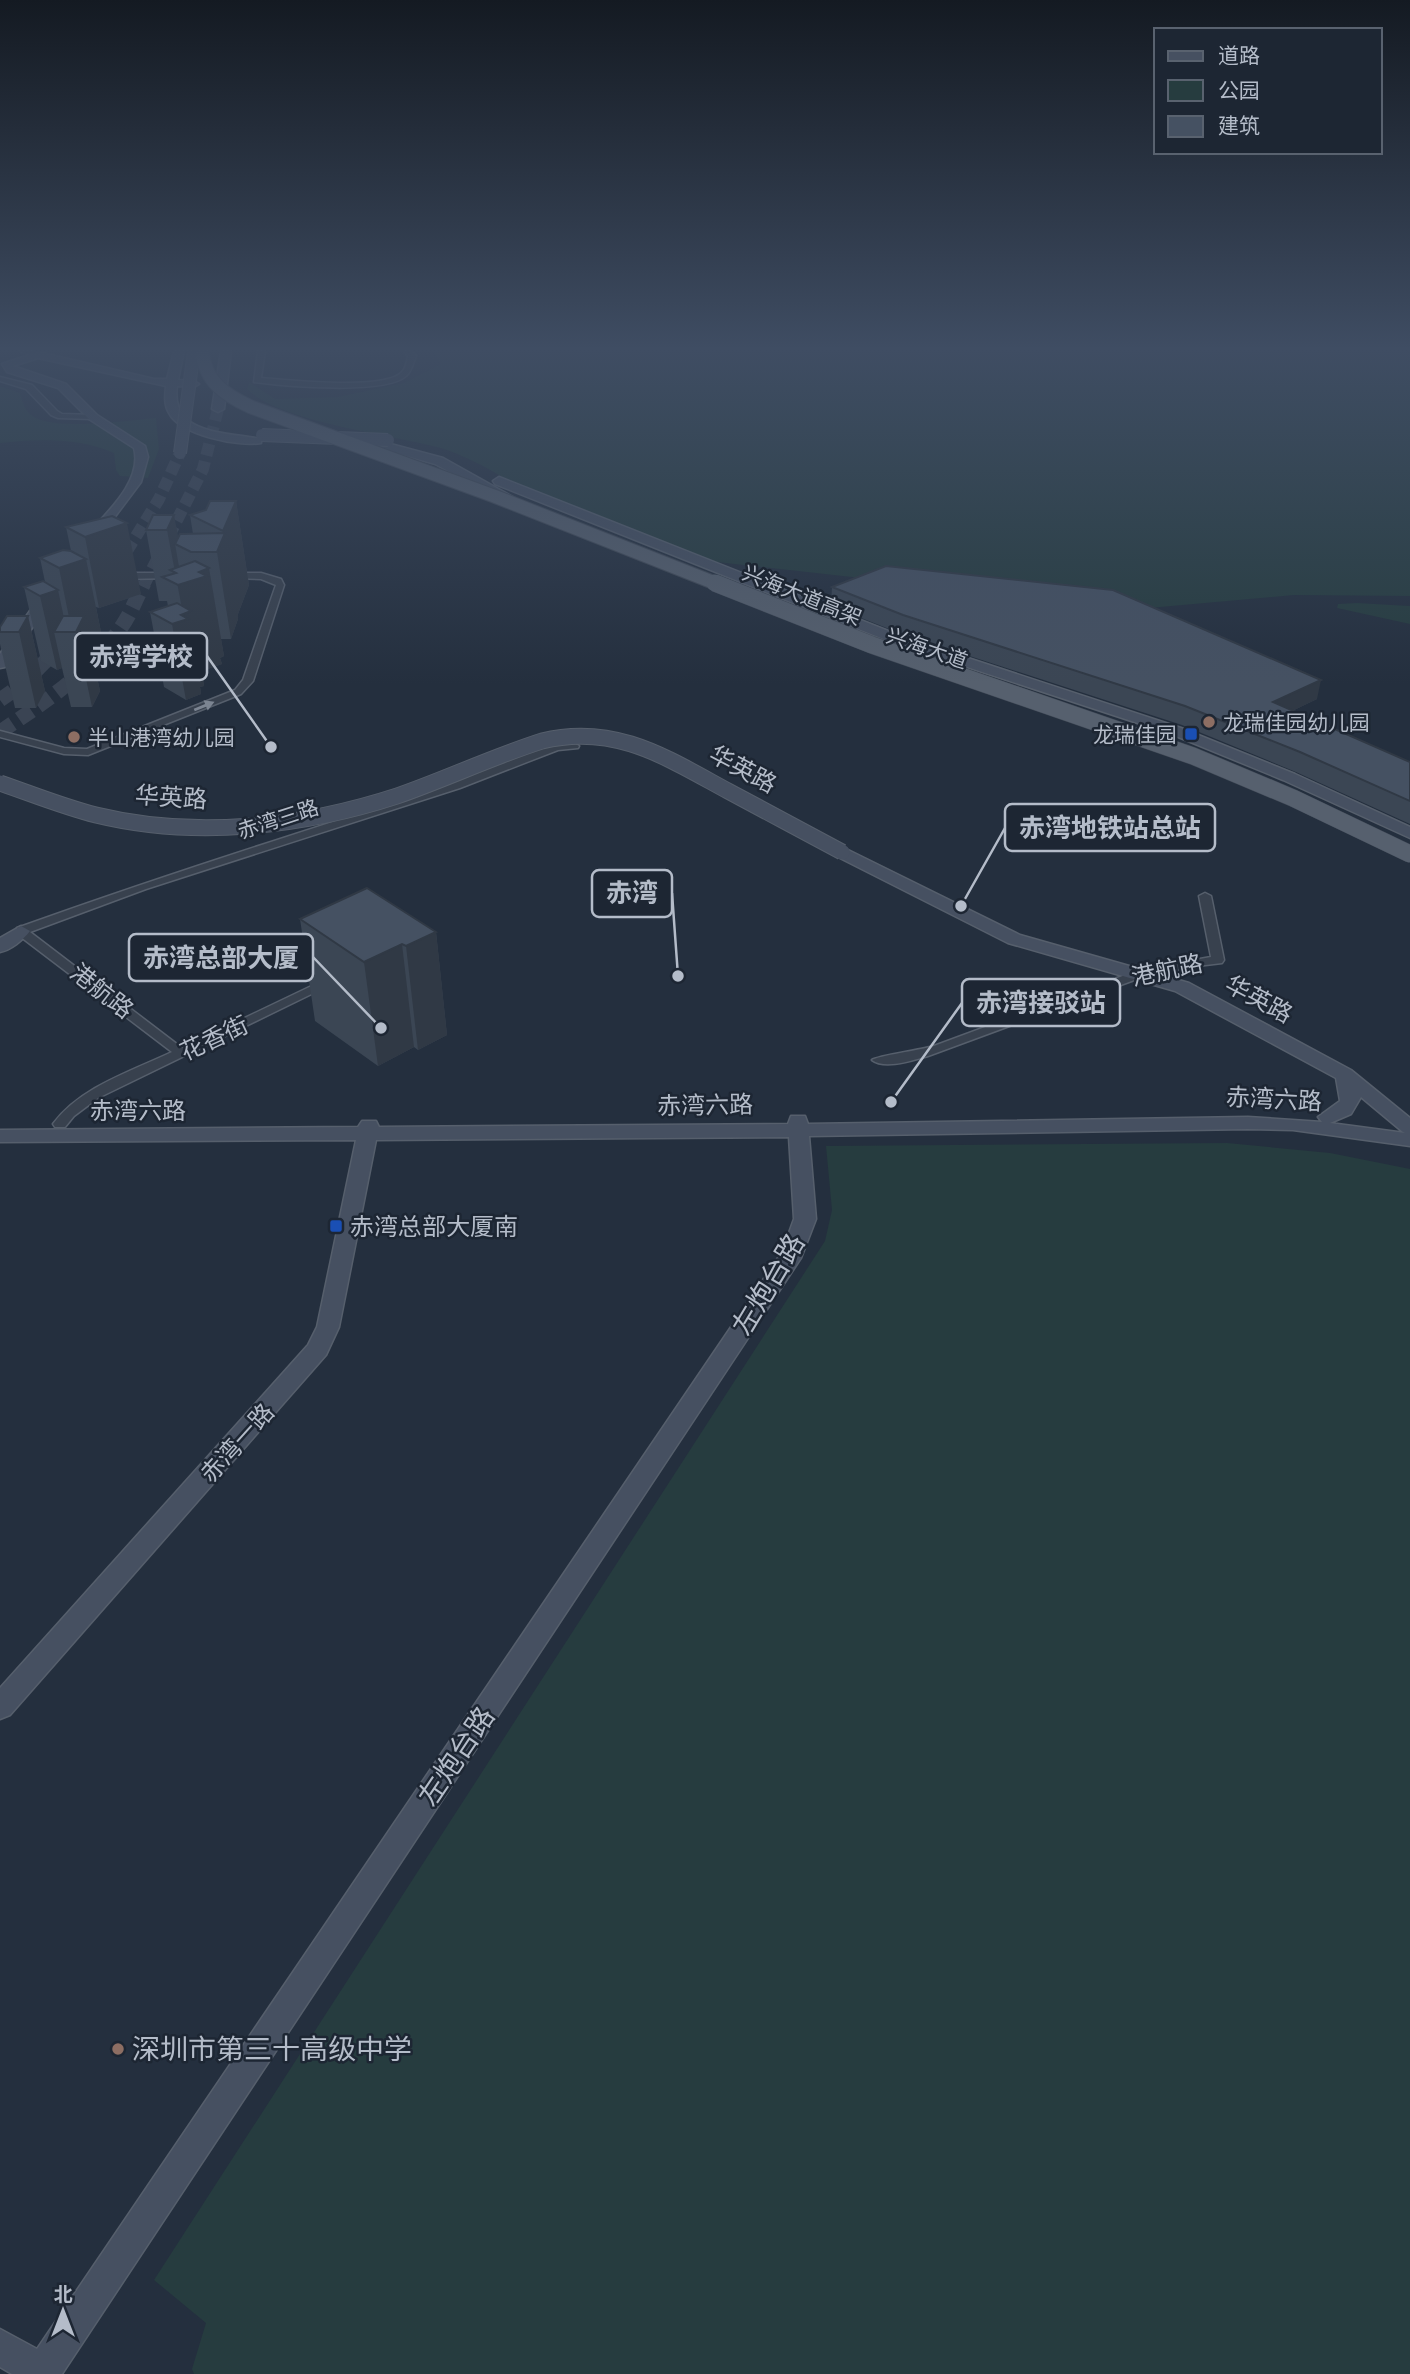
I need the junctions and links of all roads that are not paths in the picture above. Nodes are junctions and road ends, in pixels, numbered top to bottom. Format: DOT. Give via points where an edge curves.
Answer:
graph roads {
  1 [pos="144,462"];
  2 [pos="400,462"];
  3 [pos="417,462"];
  4 [pos="441,462"];
  5 [pos="463,462"];
  6 [pos="82,551"];
  7 [pos="115,576"];
  8 [pos="183,576"];
  9 [pos="224,576"];
  10 [pos="53,588"];
  11 [pos="0,664"];
  12 [pos="0,734"];
  13 [pos="574,746"];
  14 [pos="0,783"];
  15 [pos="1410,833"];
  16 [pos="1410,842"];
  17 [pos="1410,856"];
  18 [pos="1205,896"];
  19 [pos="21,931"];
  20 [pos="0,947"];
  21 [pos="1140,974"];
  22 [pos="340,977"];
  23 [pos="181,1053"];
  24 [pos="878,1060"];
  25 [pos="1344,1074"];
  26 [pos="1328,1117"];
  27 [pos="0,1121"];
  28 [pos="60,1124"];
  29 [pos="799,1125"];
  30 [pos="1410,1128"];
  31 [pos="368,1130"];
  32 [pos="0,1136"];
  33 [pos="1410,1140"];
  34 [pos="0,1707"];
  35 [pos="0,2347"];
  36 [pos="41,2373"];
  1 -- 6 [label="street" via="130,490"];
  2 -- 17 [label="main road, 兴海大道高架, bridge" via="859,641 1193,755 1293,797"];
  3 -- 16 [label="main road, 兴海大道高架, bridge" via="919,654 1187,744"];
  4 -- 17 [label="street, 兴海大道" via="566,525 828,635 1222,771"];
  5 -- 15 [label="street, 兴海大道" via="524,492 896,639 1176,731"];
  7 -- 8 [label="street"];
  12 -- 9 [label="street, one-way" via="64,751 88,752 238,692 248,681 280,585 267,577"];
  10 -- 11 [label="street" via="18,628"];
  13 -- 19 [label="street, 赤湾三路" via="556,747 456,786"];
  14 -- 21 [label="street, 华英路, bridge" via="97,815 133,821 201,827 257,825 358,807 545,740 595,736 621,740 650,749 1014,939"];
  18 -- 21 [label="street, 港航路" via="1218,960"];
  19 -- 20 [label="street, 赤湾三路"];
  19 -- 23 [label="street, 港航路"];
  21 -- 24 [label="street, 港航路" via="955,1043 895,1060"];
  21 -- 25 [label="street, 华英路" via="1182,988"];
  22 -- 23 [label="street, 花香街"];
  23 -- 28 [label="street, 花香街" via="93,1095"];
  25 -- 26 [label="street" via="1350,1103"];
  25 -- 30 [label="street, 华英路"];
  26 -- 29 [label="street, 赤湾六路" via="1190,1112"];
  26 -- 30 [label="street, 赤湾六路"];
  27 -- 28 [label="street, 赤湾六路"];
  28 -- 31 [label="street, 赤湾六路"];
  29 -- 31 [label="street, 赤湾六路"];
  29 -- 33 [label="street, 赤湾六路" via="1293,1124"];
  29 -- 36 [label="street, 左炮台路" via="805,1219 793,1253"];
  31 -- 32 [label="street, 赤湾六路"];
  31 -- 34 [label="street, 赤湾一路" via="328,1327 318,1349"];
  35 -- 36 [label="street"];
}
